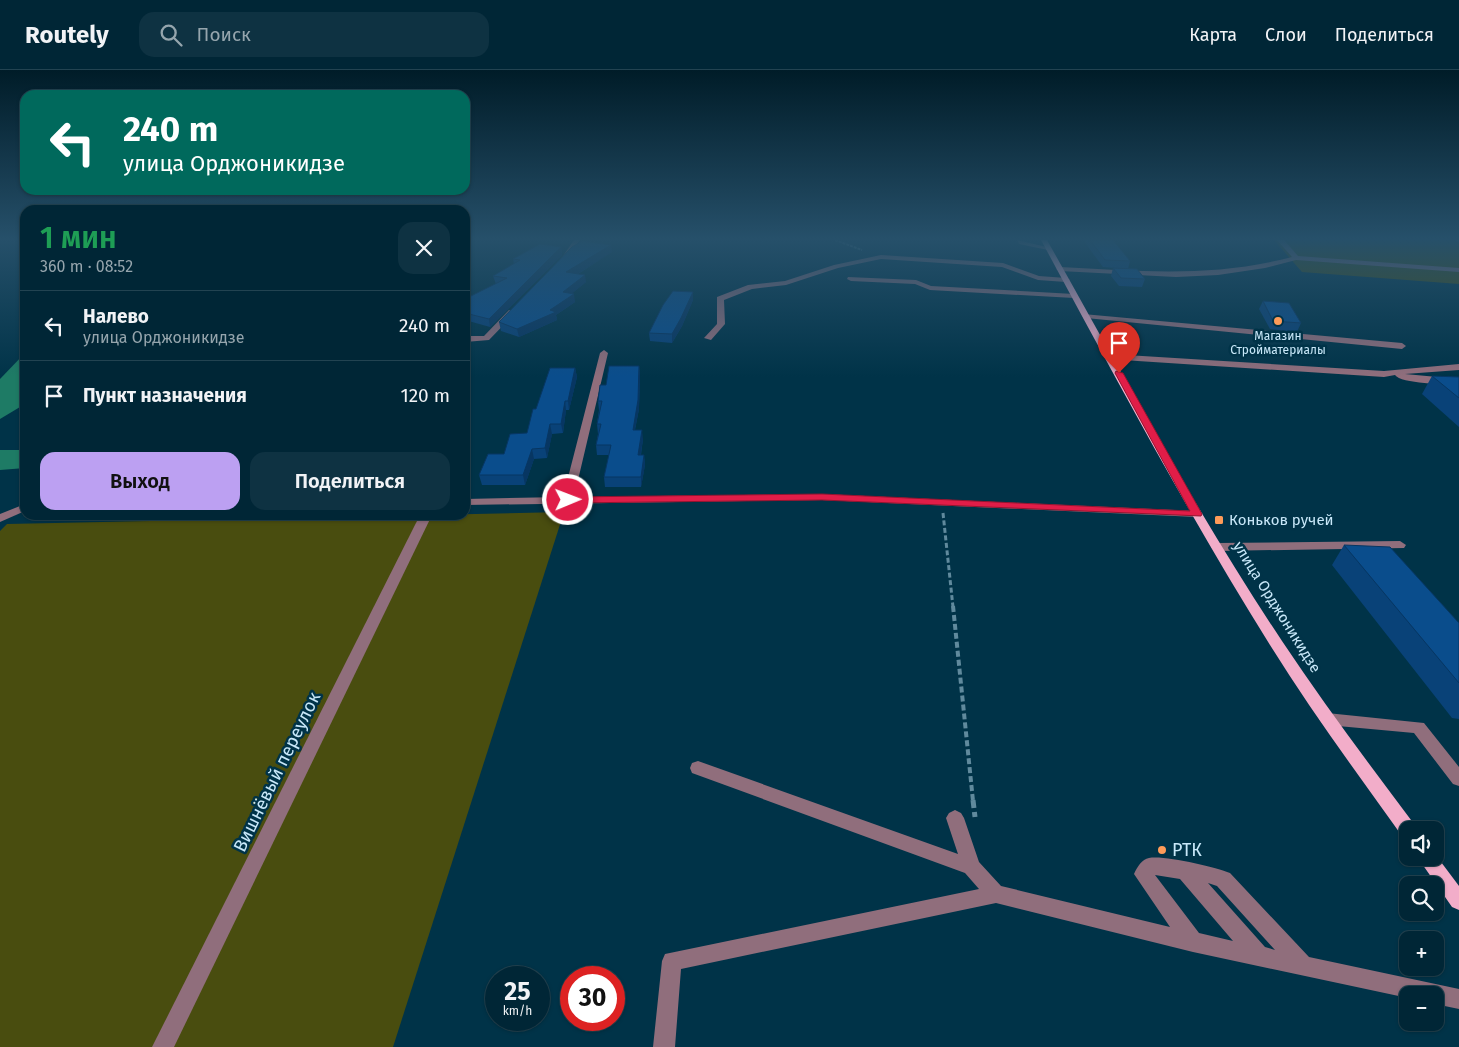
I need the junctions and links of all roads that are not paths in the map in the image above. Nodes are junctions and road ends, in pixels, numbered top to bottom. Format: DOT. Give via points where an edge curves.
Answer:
graph roads {
  1 [pos="763,286"];
  2 [pos="924,286"];
  3 [pos="1069,286"];
  4 [pos="1074,296"];
  5 [pos="520,304"];
  6 [pos="1086,316"];
  7 [pos="708,338"];
  8 [pos="470,339"];
  9 [pos="1402,346"];
  10 [pos="604,353"];
  11 [pos="1110,357"];
  12 [pos="1459,367"];
  13 [pos="1384,374"];
  14 [pos="1459,382"];
  15 [pos="568,500"];
  16 [pos="470,502"];
  17 [pos="20,510"];
  18 [pos="1197,514"];
  19 [pos="0,518"];
  20 [pos="424,520"];
  21 [pos="1400,545"];
  22 [pos="1217,546"];
  23 [pos="1327,719"];
  24 [pos="698,768"];
  25 [pos="1459,779"];
  26 [pos="955,818"];
  27 [pos="1401,821"];
  28 [pos="1433,866"];
  29 [pos="970,867"];
  30 [pos="1184,870"];
  31 [pos="996,894"];
  32 [pos="1459,901"];
  33 [pos="1193,942"];
  34 [pos="1259,956"];
  35 [pos="1304,966"];
  36 [pos="1459,999"];
  37 [pos="163,1047"];
  38 [pos="664,1047"];
  1 -- 7 [label="street" via="720,299 721,324"];
  2 -- 4 [label="street"];
  3 -- 4 [label="main road, улица Орджоникидзе"];
  4 -- 6 [label="main road, улица Орджоникидзе"];
  5 -- 8 [label="street" via="486,338"];
  6 -- 9 [label="street"];
  6 -- 11 [label="main road, улица Орджоникидзе"];
  10 -- 15 [label="street"];
  11 -- 13 [label="street"];
  11 -- 18 [label="main road, улица Орджоникидзе"];
  12 -- 13 [label="street"];
  13 -- 14 [label="street"];
  15 -- 16 [label="street"];
  15 -- 18 [label="street" via="822,497"];
  17 -- 19 [label="street"];
  18 -- 22 [label="main road, улица Орджоникидзе"];
  20 -- 37 [label="street, Вишнёвый переулок"];
  21 -- 22 [label="street"];
  22 -- 23 [label="main road, улица Орджоникидзе"];
  23 -- 25 [label="street" via="1418,727"];
  23 -- 27 [label="main road, улица Орджоникидзе"];
  24 -- 29 [label="street"];
  26 -- 29 [label="street"];
  28 -- 32 [label="main road"];
  29 -- 31 [label="street"];
  30 -- 33 [label="street" via="1150,866 1143,874"];
  30 -- 34 [label="street"];
  30 -- 35 [label="street" via="1223,879"];
  31 -- 33 [label="street"];
  31 -- 38 [label="street" via="672,962"];
  33 -- 34 [label="street"];
  34 -- 35 [label="street"];
  35 -- 36 [label="street"];
}
